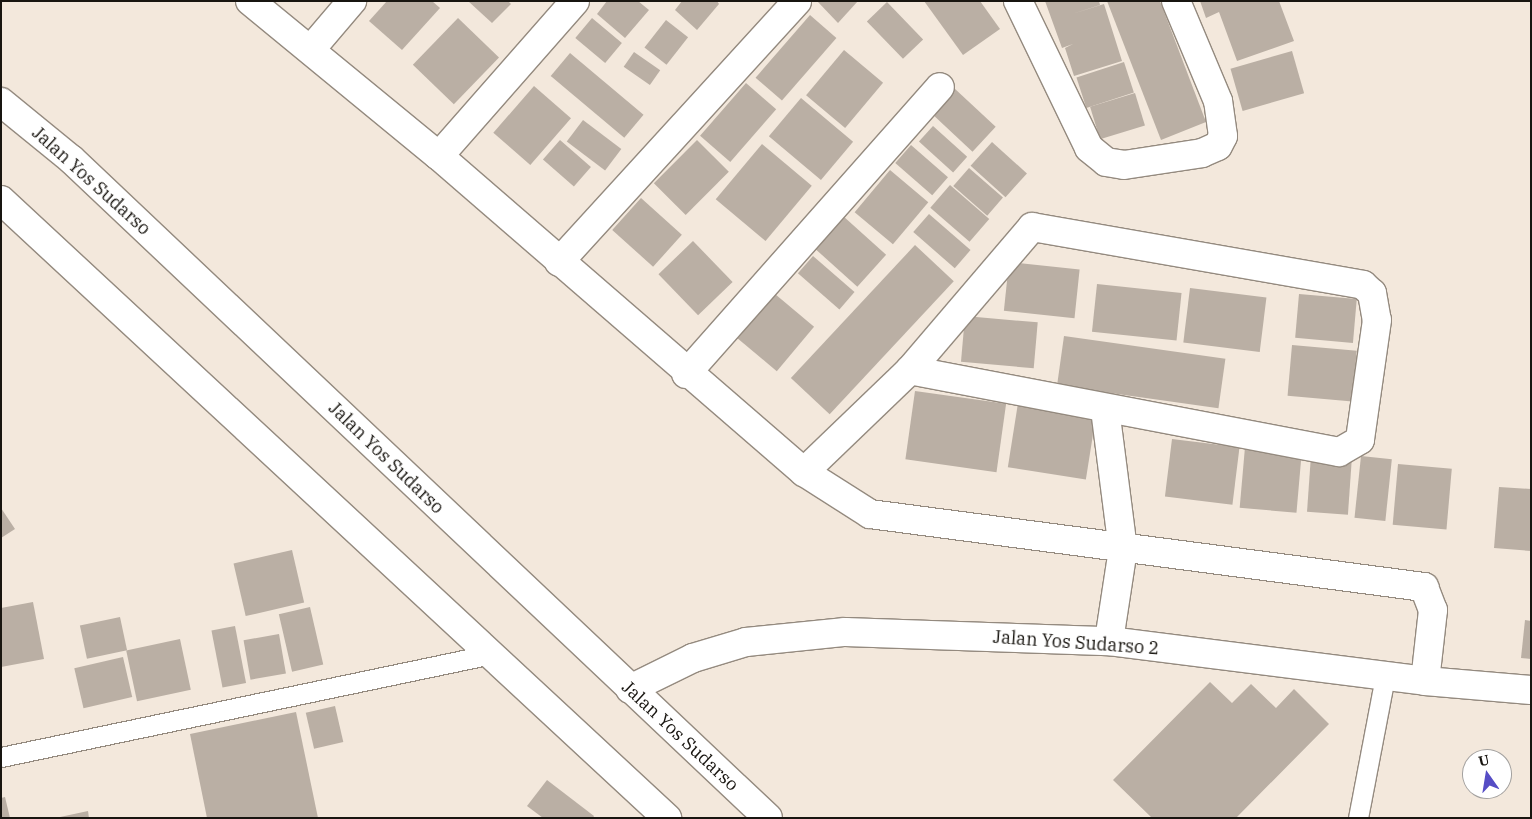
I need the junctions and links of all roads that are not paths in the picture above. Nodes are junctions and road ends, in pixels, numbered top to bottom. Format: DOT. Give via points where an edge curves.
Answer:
graph roads {
  1 [pos="250,1"];
  2 [pos="352,1"];
  3 [pos="575,1"];
  4 [pos="797,1"];
  5 [pos="1018,1"];
  6 [pos="1176,1"];
  7 [pos="312,48"];
  8 [pos="940,87"];
  9 [pos="1,102"];
  10 [pos="439,156"];
  11 [pos="1,200"];
  12 [pos="559,262"];
  13 [pos="910,370"];
  14 [pos="686,374"];
  15 [pos="1105,409"];
  16 [pos="804,472"];
  17 [pos="1124,549"];
  18 [pos="1109,642"];
  19 [pos="492,654"];
  20 [pos="1385,676"];
  21 [pos="1425,681"];
  22 [pos="630,689"];
  23 [pos="1531,690"];
  24 [pos="1,757"];
  25 [pos="667,818"];
  26 [pos="768,818"];
  27 [pos="1358,818"];
  1 -- 7 [label="street"];
  2 -- 7 [label="street"];
  3 -- 10 [label="street"];
  4 -- 12 [label="street"];
  5 -- 6 [label="street" via="1089,148 1106,162 1124,165 1202,153 1218,146 1223,136 1218,101"];
  7 -- 10 [label="street"];
  8 -- 14 [label="street"];
  9 -- 22 [label="street, Jalan Yos Sudarso" via="71,159"];
  10 -- 12 [label="street"];
  11 -- 19 [label="street"];
  12 -- 14 [label="street"];
  13 -- 15 [label="street"];
  13 -- 15 [label="street" via="1032,227 1363,285 1372,293 1378,320 1364,421 1360,440 1348,451 1324,452"];
  13 -- 16 [label="street"];
  14 -- 16 [label="street"];
  15 -- 17 [label="street"];
  16 -- 17 [label="street" via="870,514"];
  17 -- 18 [label="street"];
  17 -- 21 [label="street" via="1424,587 1433,610"];
  18 -- 20 [label="street, Jalan Yos Sudarso 2"];
  18 -- 22 [label="street, Jalan Yos Sudarso 2" via="845,632 784,636 693,658"];
  19 -- 24 [label="lane"];
  19 -- 25 [label="street"];
  20 -- 21 [label="street, Jalan Yos Sudarso 2"];
  20 -- 27 [label="lane"];
  21 -- 23 [label="street, Jalan Yos Sudarso 2"];
  22 -- 26 [label="street, Jalan Yos Sudarso"];
}
